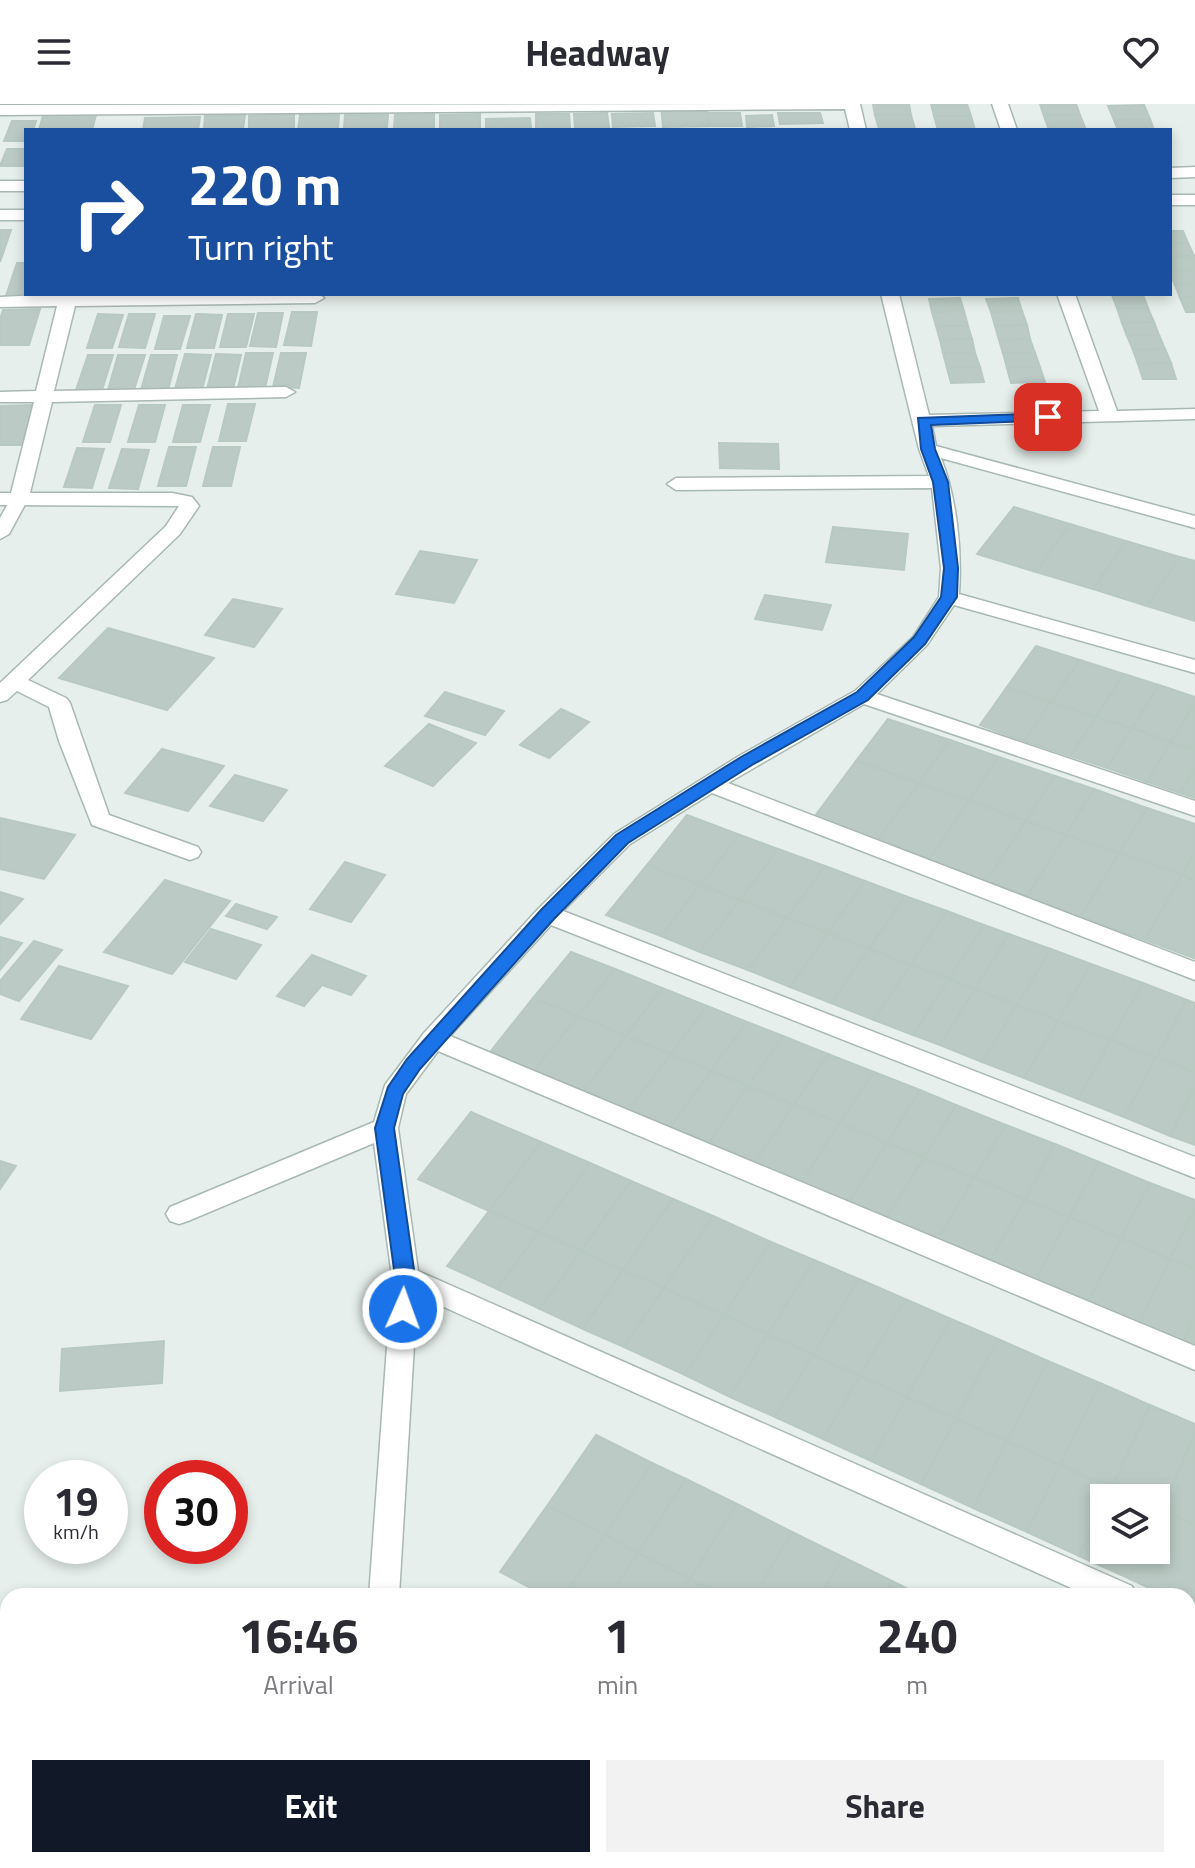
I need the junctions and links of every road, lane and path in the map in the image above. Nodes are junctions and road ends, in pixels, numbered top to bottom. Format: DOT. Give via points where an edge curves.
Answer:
graph roads {
  1 [pos="852,104"];
  2 [pos="1000,104"];
  3 [pos="110,107"];
  4 [pos="0,110"];
  5 [pos="103,128"];
  6 [pos="858,128"];
  7 [pos="1008,128"];
  8 [pos="1195,172"];
  9 [pos="1172,173"];
  10 [pos="0,186"];
  11 [pos="24,186"];
  12 [pos="1172,200"];
  13 [pos="1195,200"];
  14 [pos="0,215"];
  15 [pos="24,215"];
  16 [pos="891,296"];
  17 [pos="1067,296"];
  18 [pos="68,298"];
  19 [pos="315,298"];
  20 [pos="0,302"];
  21 [pos="286,392"];
  22 [pos="45,396"];
  23 [pos="0,397"];
  24 [pos="1195,414"];
  25 [pos="1110,415"];
  26 [pos="923,421"];
  27 [pos="928,449"];
  28 [pos="941,482"];
  29 [pos="676,484"];
  30 [pos="10,499"];
  31 [pos="1195,522"];
  32 [pos="0,534"];
  33 [pos="949,597"];
  34 [pos="1195,667"];
  35 [pos="8,689"];
  36 [pos="862,696"];
  37 [pos="709,784"];
  38 [pos="1195,809"];
  39 [pos="190,852"];
  40 [pos="547,914"];
  41 [pos="1195,971"];
  42 [pos="433,1039"];
  43 [pos="385,1128"];
  44 [pos="1195,1168"];
  45 [pos="179,1214"];
  46 [pos="405,1277"];
  47 [pos="1195,1358"];
  48 [pos="385,1588"];
  49 [pos="1103,1588"];
  1 -- 3 [label="street"];
  1 -- 6 [label="street"];
  2 -- 7 [label="street"];
  3 -- 4 [label="street"];
  3 -- 5 [label="street"];
  8 -- 9 [label="street"];
  10 -- 11 [label="street"];
  12 -- 13 [label="street"];
  14 -- 15 [label="street"];
  16 -- 26 [label="street"];
  17 -- 25 [label="street"];
  18 -- 19 [label="street"];
  18 -- 20 [label="street"];
  18 -- 22 [label="street"];
  21 -- 22 [label="street"];
  22 -- 23 [label="street"];
  22 -- 30 [label="street"];
  24 -- 25 [label="street"];
  25 -- 26 [label="street"];
  26 -- 27 [label="street"];
  27 -- 28 [label="street"];
  27 -- 31 [label="street"];
  28 -- 29 [label="street"];
  28 -- 33 [label="street" via="951,568"];
  30 -- 32 [label="lane"];
  30 -- 35 [label="street" via="172,499 189,506 173,530"];
  33 -- 34 [label="street"];
  33 -- 36 [label="street" via="920,641"];
  35 -- 39 [label="street" via="59,703 100,820"];
  36 -- 37 [label="street"];
  36 -- 38 [label="street"];
  37 -- 40 [label="street" via="622,839"];
  37 -- 41 [label="street"];
  40 -- 42 [label="street"];
  40 -- 44 [label="street"];
  42 -- 43 [label="street" via="394,1092"];
  42 -- 47 [label="street"];
  43 -- 45 [label="street"];
  43 -- 46 [label="street"];
  46 -- 48 [label="street"];
  46 -- 49 [label="street"];
}
